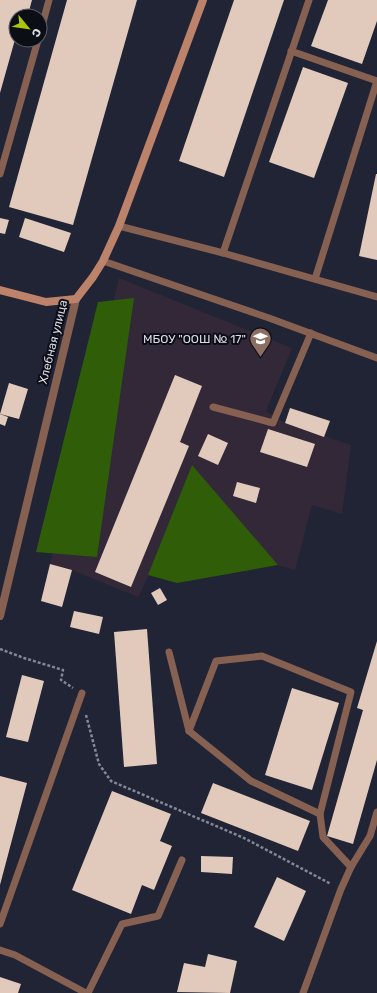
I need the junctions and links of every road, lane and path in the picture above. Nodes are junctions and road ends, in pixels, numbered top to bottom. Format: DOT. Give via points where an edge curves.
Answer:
graph roads {
  1 [pos="203,0"];
  2 [pos="309,0"];
  3 [pos="36,48"];
  4 [pos="291,51"];
  5 [pos="377,81"];
  6 [pos="0,174"];
  7 [pos="119,226"];
  8 [pos="223,252"];
  9 [pos="103,261"];
  10 [pos="316,279"];
  11 [pos="0,290"];
  12 [pos="377,297"];
  13 [pos="76,299"];
  14 [pos="311,333"];
  15 [pos="377,358"];
  16 [pos="213,407"];
  17 [pos="0,616"];
  18 [pos="0,649"];
  19 [pos="169,652"];
  20 [pos="82,693"];
  21 [pos="189,732"];
  22 [pos="377,812"];
  23 [pos="320,814"];
  24 [pos="182,860"];
  25 [pos="351,867"];
  26 [pos="341,889"];
  27 [pos="0,924"];
  28 [pos="0,950"];
  29 [pos="87,993"];
  30 [pos="303,993"];
  1 -- 7 [label="street, Хлебная улица"];
  2 -- 4 [label="lane"];
  3 -- 6 [label="lane"];
  4 -- 5 [label="lane"];
  4 -- 8 [label="lane"];
  5 -- 10 [label="lane"];
  7 -- 8 [label="lane"];
  7 -- 9 [label="street, Хлебная улица"];
  8 -- 10 [label="lane"];
  9 -- 13 [label="street, Хлебная улица"];
  9 -- 14 [label="lane"];
  10 -- 12 [label="lane"];
  11 -- 13 [label="street" via="46,302"];
  13 -- 17 [label="street, Хлебная улица"];
  14 -- 15 [label="lane"];
  14 -- 16 [label="lane" via="273,423"];
  18 -- 20 [label="path" via="63,670 61,680"];
  19 -- 21 [label="lane"];
  20 -- 26 [label="path" via="99,764 111,781 244,838"];
  20 -- 27 [label="lane"];
  21 -- 23 [label="lane" via="251,781"];
  21 -- 23 [label="lane" via="216,661 262,656 351,692"];
  22 -- 25 [label="lane" via="370,836"];
  23 -- 25 [label="lane" via="323,837"];
  24 -- 29 [label="lane" via="158,916 122,924"];
  25 -- 26 [label="lane"];
  26 -- 30 [label="lane"];
  28 -- 29 [label="lane" via="15,955"];
}
